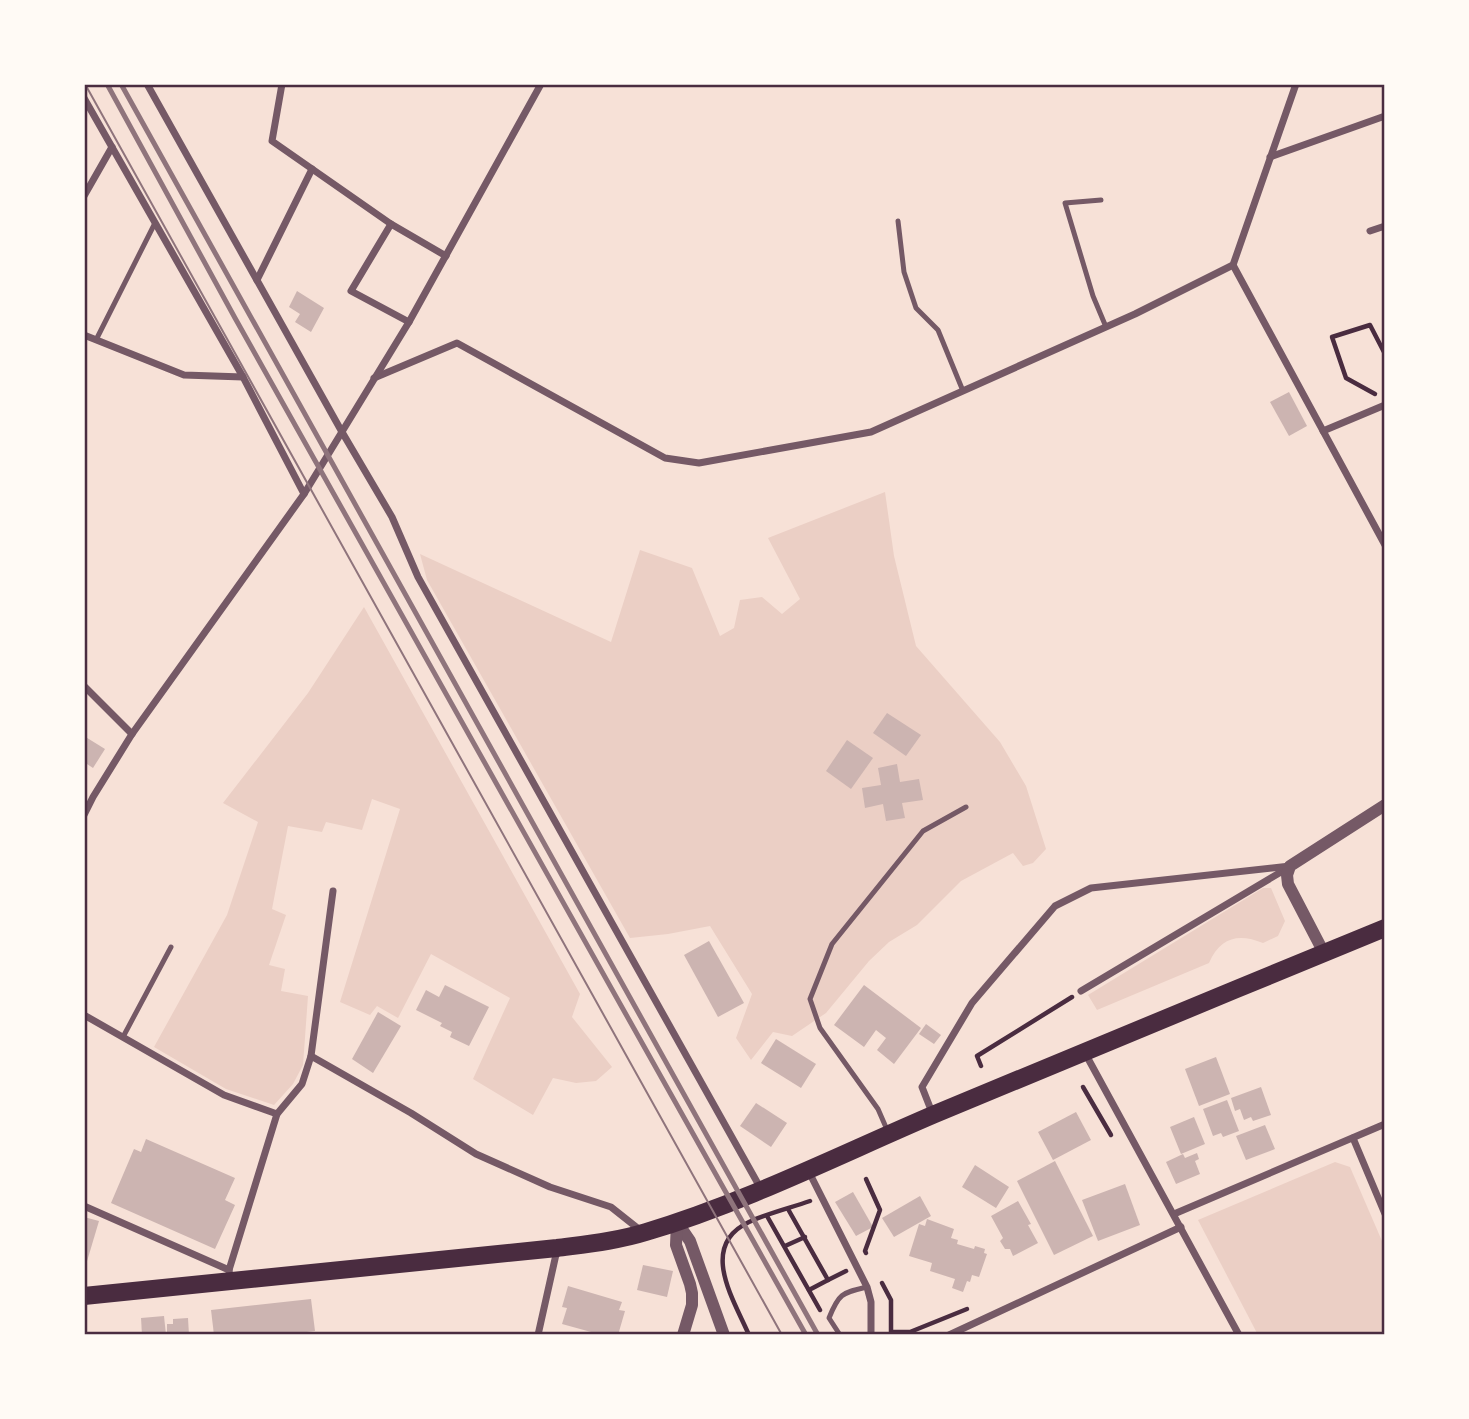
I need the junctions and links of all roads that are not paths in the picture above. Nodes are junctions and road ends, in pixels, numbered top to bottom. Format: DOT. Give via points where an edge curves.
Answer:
graph roads {
  1 [pos="147,84"];
  2 [pos="282,84"];
  3 [pos="541,84"];
  4 [pos="1296,84"];
  5 [pos="84,98"];
  6 [pos="1385,117"];
  7 [pos="112,147"];
  8 [pos="1270,157"];
  9 [pos="312,169"];
  10 [pos="84,196"];
  11 [pos="1101,200"];
  12 [pos="898,221"];
  13 [pos="155,223"];
  14 [pos="391,224"];
  15 [pos="1385,226"];
  16 [pos="1370,231"];
  17 [pos="446,256"];
  18 [pos="1233,265"];
  19 [pos="257,280"];
  20 [pos="409,322"];
  21 [pos="1106,327"];
  22 [pos="84,335"];
  23 [pos="96,340"];
  24 [pos="243,377"];
  25 [pos="374,378"];
  26 [pos="963,391"];
  27 [pos="1385,405"];
  28 [pos="1323,430"];
  29 [pos="342,432"];
  30 [pos="304,494"];
  31 [pos="1385,545"];
  32 [pos="84,686"];
  33 [pos="132,734"];
  34 [pos="1385,805"];
  35 [pos="966,807"];
  36 [pos="84,816"];
  37 [pos="1290,866"];
  38 [pos="333,891"];
  39 [pos="1385,928"];
  40 [pos="171,947"];
  41 [pos="1324,953"];
  42 [pos="1081,991"];
  43 [pos="84,1014"];
  44 [pos="123,1037"];
  45 [pos="1085,1052"];
  46 [pos="311,1056"];
  47 [pos="277,1114"];
  48 [pos="933,1115"];
  49 [pos="1385,1124"];
  50 [pos="889,1135"];
  51 [pos="1353,1138"];
  52 [pos="809,1171"];
  53 [pos="761,1190"];
  54 [pos="84,1206"];
  55 [pos="1174,1214"];
  56 [pos="1385,1214"];
  57 [pos="677,1222"];
  58 [pos="1181,1227"];
  59 [pos="643,1233"];
  60 [pos="557,1248"];
  61 [pos="229,1275"];
  62 [pos="867,1287"];
  63 [pos="84,1296"];
  64 [pos="538,1335"];
  65 [pos="683,1335"];
  66 [pos="724,1335"];
  67 [pos="840,1335"];
  68 [pos="871,1335"];
  69 [pos="949,1335"];
  70 [pos="1239,1335"];
  1 -- 19 [label="street"];
  2 -- 9 [label="street" via="272,141"];
  3 -- 17 [label="street"];
  4 -- 8 [label="street"];
  5 -- 7 [label="street"];
  6 -- 8 [label="street"];
  7 -- 10 [label="street"];
  7 -- 13 [label="street"];
  8 -- 18 [label="street"];
  9 -- 14 [label="street"];
  9 -- 19 [label="street"];
  11 -- 21 [label="lane" via="1065,203"];
  12 -- 26 [label="lane" via="904,272 916,308 938,330"];
  13 -- 23 [label="lane"];
  13 -- 24 [label="street"];
  14 -- 17 [label="street"];
  14 -- 20 [label="street" via="351,290"];
  15 -- 16 [label="street"];
  17 -- 20 [label="street"];
  18 -- 21 [label="street"];
  18 -- 28 [label="street"];
  19 -- 29 [label="street"];
  20 -- 25 [label="street"];
  21 -- 26 [label="street"];
  22 -- 23 [label="street"];
  23 -- 24 [label="street" via="184,375"];
  24 -- 30 [label="street"];
  25 -- 26 [label="street" via="457,343 665,458 699,463 871,432"];
  25 -- 29 [label="street"];
  27 -- 28 [label="street"];
  28 -- 31 [label="street"];
  29 -- 30 [label="street"];
  29 -- 53 [label="street"];
  30 -- 33 [label="street"];
  32 -- 33 [label="street"];
  33 -- 36 [label="street"];
  34 -- 37 [label="street"];
  35 -- 50 [label="lane" via="923,831 832,944 810,999 820,1028 878,1109"];
  37 -- 41 [label="street" via="1287,884"];
  37 -- 42 [label="street"];
  37 -- 48 [label="street" via="1091,888 1055,906 972,1003 922,1087"];
  38 -- 46 [label="street"];
  39 -- 41 [label="main road"];
  40 -- 44 [label="lane"];
  41 -- 45 [label="main road"];
  43 -- 44 [label="street"];
  44 -- 47 [label="street" via="224,1095"];
  45 -- 48 [label="main road"];
  45 -- 55 [label="street"];
  46 -- 47 [label="street" via="302,1084"];
  46 -- 59 [label="street" via="476,1154 550,1187 611,1207"];
  47 -- 61 [label="street"];
  48 -- 50 [label="main road"];
  49 -- 51 [label="street"];
  50 -- 52 [label="main road"];
  51 -- 55 [label="street"];
  51 -- 56 [label="street"];
  52 -- 53 [label="main road"];
  52 -- 62 [label="street"];
  53 -- 57 [label="main road"];
  54 -- 61 [label="street"];
  55 -- 58 [label="street"];
  57 -- 59 [label="main road"];
  57 -- 65 [label="street" via="676,1245 692,1293"];
  57 -- 66 [label="street" via="690,1241"];
  58 -- 69 [label="street"];
  58 -- 70 [label="street"];
  59 -- 60 [label="main road"];
  60 -- 61 [label="main road"];
  60 -- 64 [label="street"];
  61 -- 63 [label="main road"];
  62 -- 67 [label="lane" via="837,1299 830,1318"];
  62 -- 68 [label="street"];
}
